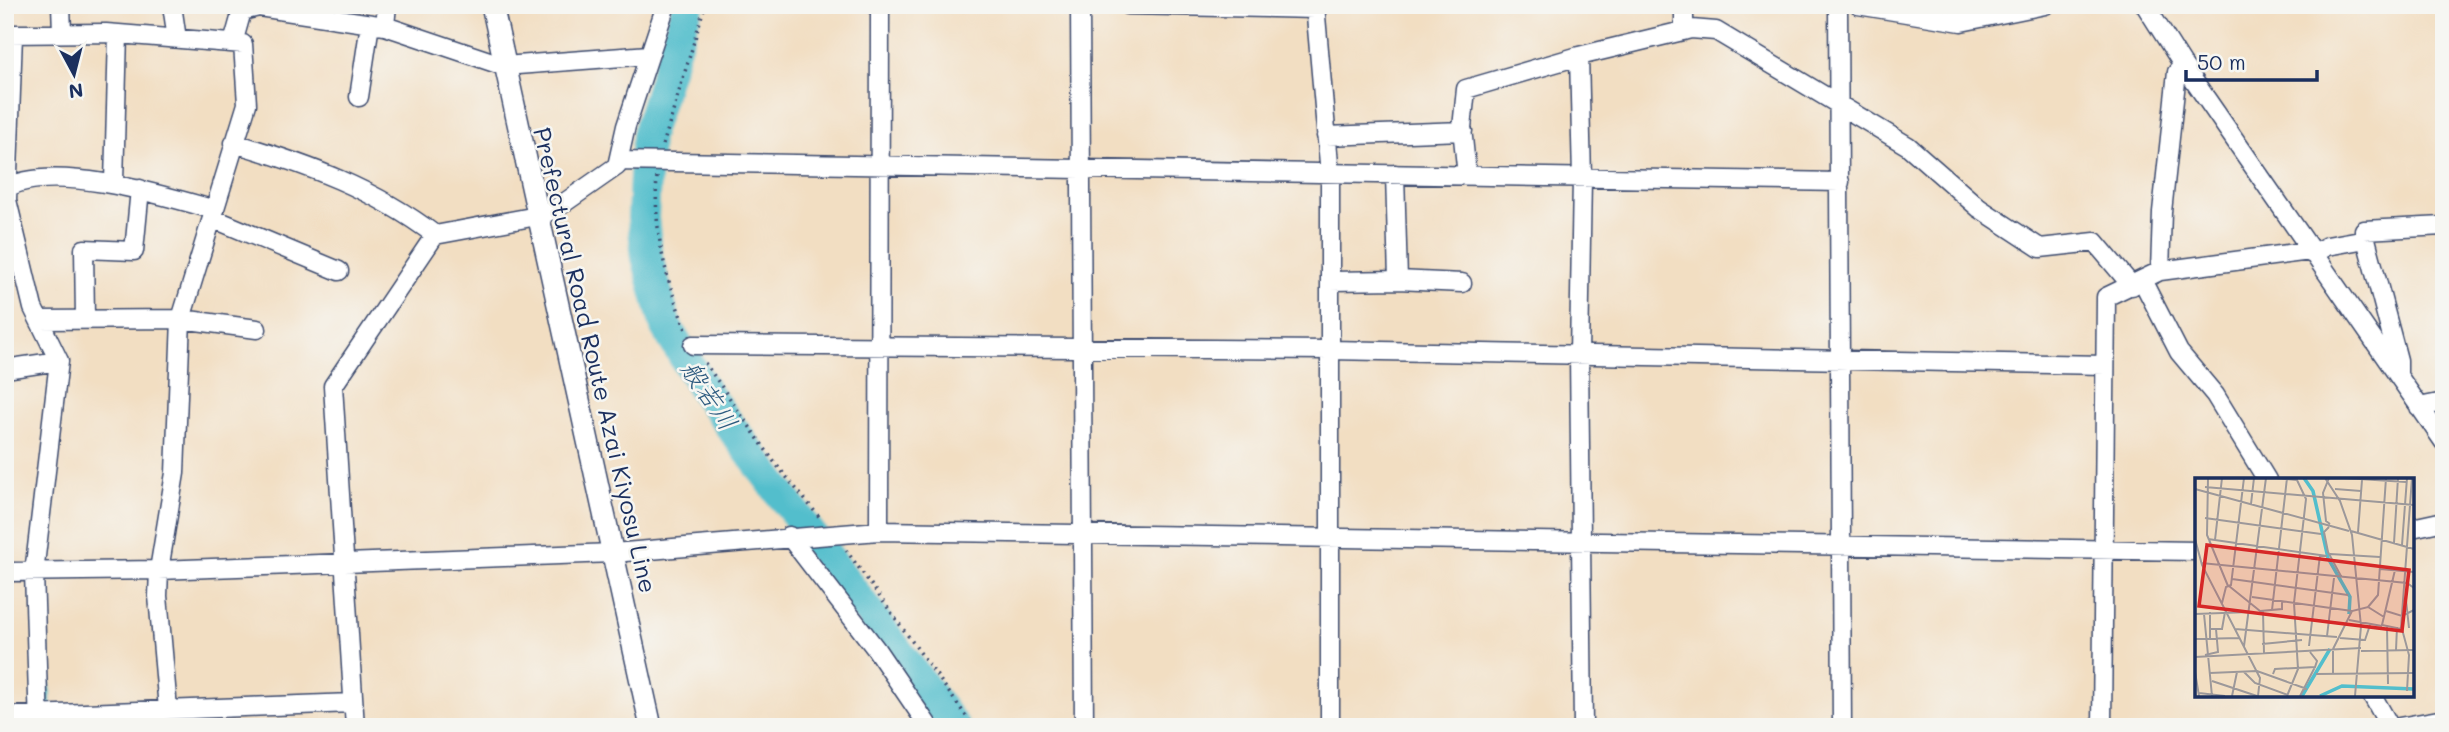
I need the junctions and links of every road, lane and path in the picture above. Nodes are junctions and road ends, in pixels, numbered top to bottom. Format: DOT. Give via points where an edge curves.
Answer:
graph roads {
  1 [pos="61,5"];
  2 [pos="173,5"];
  3 [pos="387,5"];
  4 [pos="492,5"];
  5 [pos="666,5"];
  6 [pos="705,5"];
  7 [pos="880,5"];
  8 [pos="1080,5"];
  9 [pos="1127,5"];
  10 [pos="1685,5"];
  11 [pos="1838,5"];
  12 [pos="1858,5"];
  13 [pos="2045,5"];
  14 [pos="2145,5"];
  15 [pos="1315,7"];
  16 [pos="378,25"];
  17 [pos="1684,31"];
  18 [pos="62,32"];
  19 [pos="118,34"];
  20 [pos="7,35"];
  21 [pos="177,39"];
  22 [pos="233,43"];
  23 [pos="649,55"];
  24 [pos="1579,56"];
  25 [pos="2183,65"];
  26 [pos="503,66"];
  27 [pos="359,97"];
  28 [pos="1839,103"];
  29 [pos="1462,131"];
  30 [pos="1326,136"];
  31 [pos="234,143"];
  32 [pos="618,161"];
  33 [pos="658,161"];
  34 [pos="879,164"];
  35 [pos="1081,169"];
  36 [pos="1395,174"];
  37 [pos="1330,175"];
  38 [pos="1467,176"];
  39 [pos="1582,178"];
  40 [pos="1840,182"];
  41 [pos="114,183"];
  42 [pos="7,188"];
  43 [pos="140,189"];
  44 [pos="213,214"];
  45 [pos="537,216"];
  46 [pos="2444,226"];
  47 [pos="435,235"];
  48 [pos="2366,239"];
  49 [pos="2311,252"];
  50 [pos="339,271"];
  51 [pos="2160,271"];
  52 [pos="1398,280"];
  53 [pos="1331,281"];
  54 [pos="1462,283"];
  55 [pos="2137,283"];
  56 [pos="85,318"];
  57 [pos="181,319"];
  58 [pos="40,320"];
  59 [pos="257,329"];
  60 [pos="693,345"];
  61 [pos="878,345"];
  62 [pos="1082,347"];
  63 [pos="1330,349"];
  64 [pos="1580,355"];
  65 [pos="1842,360"];
  66 [pos="59,361"];
  67 [pos="2105,365"];
  68 [pos="5,369"];
  69 [pos="2398,376"];
  70 [pos="2444,402"];
  71 [pos="2419,408"];
  72 [pos="2444,442"];
  73 [pos="2266,478"];
  74 [pos="2444,521"];
  75 [pos="2414,528"];
  76 [pos="879,531"];
  77 [pos="833,534"];
  78 [pos="1082,534"];
  79 [pos="789,536"];
  80 [pos="1332,537"];
  81 [pos="1583,542"];
  82 [pos="1843,546"];
  83 [pos="2103,550"];
  84 [pos="2195,551"];
  85 [pos="613,553"];
  86 [pos="345,562"];
  87 [pos="159,570"];
  88 [pos="5,572"];
  89 [pos="34,573"];
  90 [pos="2373,697"];
  91 [pos="353,704"];
  92 [pos="168,709"];
  93 [pos="5,716"];
  94 [pos="2444,719"];
  95 [pos="39,720"];
  96 [pos="355,727"];
  97 [pos="651,727"];
  98 [pos="929,727"];
  99 [pos="974,727"];
  100 [pos="1084,727"];
  101 [pos="1330,727"];
  102 [pos="1583,727"];
  103 [pos="1842,727"];
  104 [pos="2102,727"];
  105 [pos="2390,727"];
  106 [pos="2399,727"];
  1 -- 18 [label="street"];
  2 -- 21 [label="street"];
  3 -- 16 [label="street"];
  4 -- 26 [label="main road, Prefectural Road Route Azai Kiyosu Line"];
  5 -- 23 [label="street"];
  6 -- 33 [label="path"];
  7 -- 34 [label="street"];
  8 -- 35 [label="street"];
  9 -- 15 [label="street"];
  10 -- 17 [label="street"];
  11 -- 28 [label="street"];
  12 -- 13 [label="street" via="1961,22"];
  14 -- 25 [label="street"];
  15 -- 30 [label="street"];
  16 -- 22 [label="street" via="259,7 242,11"];
  16 -- 26 [label="street"];
  16 -- 27 [label="street"];
  17 -- 24 [label="street"];
  17 -- 28 [label="street" via="1716,31"];
  18 -- 19 [label="street"];
  18 -- 20 [label="street"];
  19 -- 21 [label="street"];
  19 -- 41 [label="street"];
  20 -- 42 [label="street"];
  21 -- 22 [label="street"];
  22 -- 31 [label="street" via="243,44 247,104"];
  23 -- 26 [label="street"];
  23 -- 32 [label="street"];
  24 -- 29 [label="street" via="1466,89"];
  24 -- 39 [label="street"];
  25 -- 49 [label="street"];
  25 -- 51 [label="street" via="2177,72"];
  26 -- 45 [label="main road, Prefectural Road Route Azai Kiyosu Line"];
  28 -- 40 [label="street"];
  28 -- 55 [label="street" via="1908,146 1979,208 2040,248 2095,242"];
  29 -- 30 [label="street"];
  29 -- 38 [label="street"];
  30 -- 37 [label="street"];
  31 -- 44 [label="street"];
  31 -- 47 [label="street" via="353,184"];
  32 -- 33 [label="street"];
  32 -- 45 [label="street" via="554,210"];
  33 -- 34 [label="street"];
  33 -- 60 [label="path" via="661,256"];
  34 -- 35 [label="street"];
  34 -- 61 [label="street"];
  35 -- 37 [label="street"];
  35 -- 62 [label="street"];
  36 -- 37 [label="street"];
  36 -- 38 [label="street"];
  36 -- 52 [label="street"];
  37 -- 53 [label="street"];
  38 -- 39 [label="street"];
  39 -- 40 [label="street"];
  39 -- 64 [label="street"];
  40 -- 65 [label="street"];
  41 -- 42 [label="street" via="36,180"];
  41 -- 43 [label="street"];
  42 -- 58 [label="street" via="33,308"];
  43 -- 44 [label="street"];
  43 -- 56 [label="street" via="134,251 85,249"];
  44 -- 50 [label="street"];
  44 -- 57 [label="street"];
  45 -- 47 [label="street"];
  45 -- 85 [label="main road, Prefectural Road Route Azai Kiyosu Line"];
  46 -- 48 [label="street" via="2364,230"];
  47 -- 86 [label="street" via="333,386"];
  48 -- 49 [label="street"];
  48 -- 69 [label="street" via="2398,360"];
  49 -- 51 [label="street"];
  49 -- 69 [label="street"];
  51 -- 55 [label="street"];
  52 -- 53 [label="street"];
  52 -- 54 [label="street"];
  53 -- 63 [label="street"];
  55 -- 67 [label="street" via="2106,297"];
  55 -- 73 [label="street"];
  56 -- 57 [label="street"];
  56 -- 58 [label="street"];
  57 -- 59 [label="street"];
  57 -- 87 [label="street" via="175,473"];
  58 -- 66 [label="street"];
  60 -- 61 [label="street"];
  60 -- 77 [label="path" via="751,430"];
  61 -- 62 [label="street"];
  61 -- 76 [label="street"];
  62 -- 63 [label="street"];
  62 -- 78 [label="street"];
  63 -- 64 [label="street"];
  63 -- 80 [label="street"];
  64 -- 65 [label="street"];
  64 -- 81 [label="street"];
  65 -- 67 [label="street"];
  65 -- 82 [label="street"];
  66 -- 68 [label="street"];
  66 -- 89 [label="street"];
  67 -- 83 [label="street"];
  69 -- 71 [label="street"];
  70 -- 71 [label="street"];
  71 -- 72 [label="street"];
  74 -- 75 [label="street"];
  76 -- 77 [label="street"];
  76 -- 78 [label="street"];
  77 -- 79 [label="street"];
  77 -- 99 [label="path"];
  78 -- 80 [label="street"];
  78 -- 100 [label="street"];
  79 -- 85 [label="street"];
  79 -- 98 [label="street"];
  80 -- 81 [label="street"];
  80 -- 101 [label="street"];
  81 -- 82 [label="street"];
  81 -- 102 [label="street"];
  82 -- 83 [label="street"];
  82 -- 103 [label="street"];
  83 -- 84 [label="street"];
  83 -- 104 [label="street"];
  85 -- 86 [label="street"];
  85 -- 97 [label="main road, Prefectural Road Route Azai Kiyosu Line"];
  86 -- 87 [label="street"];
  86 -- 91 [label="street"];
  87 -- 89 [label="street"];
  87 -- 92 [label="street"];
  88 -- 89 [label="street"];
  89 -- 95 [label="street"];
  90 -- 105 [label="street"];
  91 -- 92 [label="street"];
  91 -- 96 [label="street"];
  92 -- 95 [label="street"];
  93 -- 95 [label="street"];
  94 -- 106 [label="street"];
}
